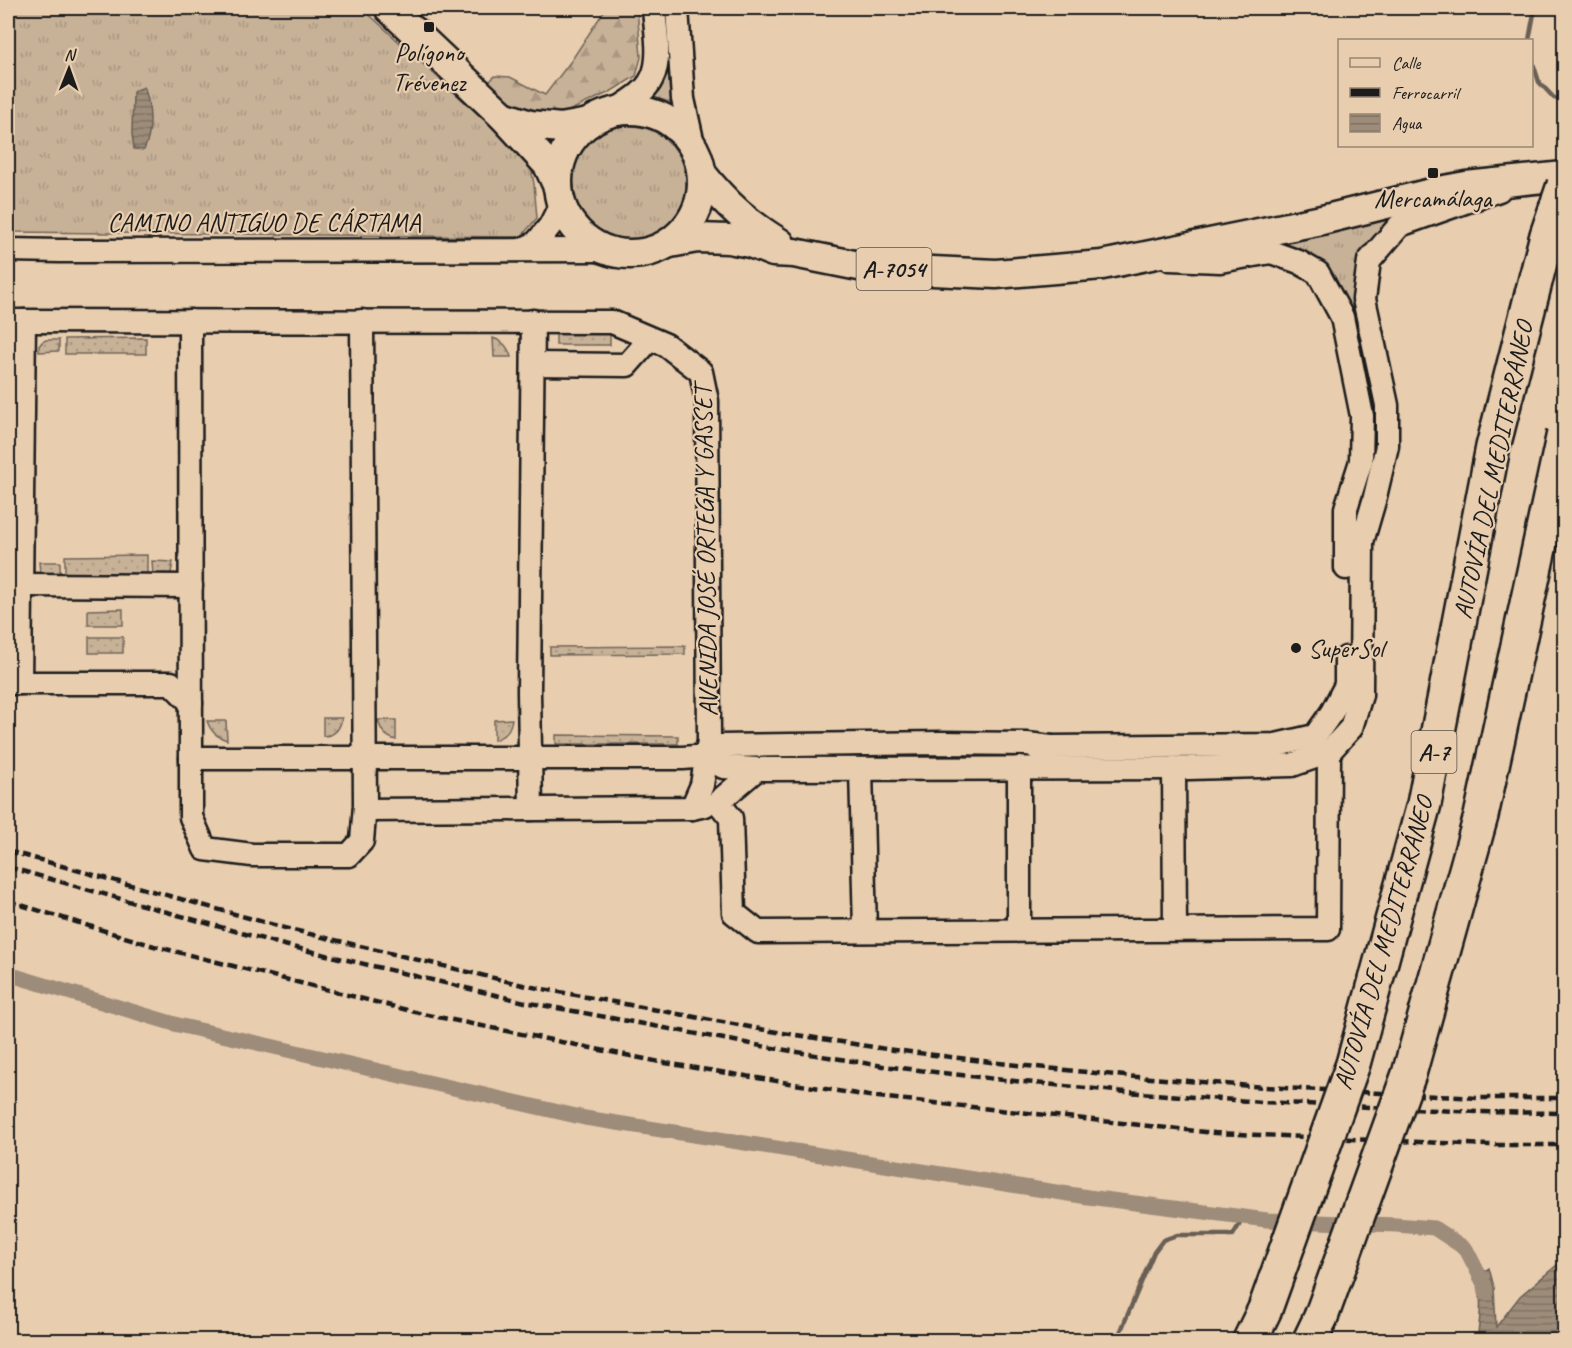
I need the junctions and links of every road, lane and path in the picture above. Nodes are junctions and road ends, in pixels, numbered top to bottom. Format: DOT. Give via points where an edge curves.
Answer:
graph roads {
  1 [pos="389,8"];
  2 [pos="654,8"];
  3 [pos="677,8"];
  4 [pos="503,116"];
  5 [pos="601,118"];
  6 [pos="698,161"];
  7 [pos="1564,176"];
  8 [pos="1529,180"];
  9 [pos="1564,185"];
  10 [pos="559,196"];
  11 [pos="670,243"];
  12 [pos="8,250"];
  13 [pos="520,250"];
  14 [pos="604,250"];
  15 [pos="794,253"];
  16 [pos="1140,258"];
  17 [pos="16,321"];
  18 [pos="190,321"];
  19 [pos="362,321"];
  20 [pos="533,321"];
  21 [pos="650,339"];
  22 [pos="532,364"];
  23 [pos="1564,433"];
  24 [pos="21,585"];
  25 [pos="191,586"];
  26 [pos="14,683"];
  27 [pos="191,704"];
  28 [pos="1329,752"];
  29 [pos="707,756"];
  30 [pos="191,758"];
  31 [pos="364,758"];
  32 [pos="530,758"];
  33 [pos="1019,768"];
  34 [pos="1174,768"];
  35 [pos="757,769"];
  36 [pos="861,769"];
  37 [pos="718,802"];
  38 [pos="693,808"];
  39 [pos="531,809"];
  40 [pos="365,810"];
  41 [pos="1175,929"];
  42 [pos="1019,930"];
  43 [pos="865,931"];
  44 [pos="1315,1329"];
  45 [pos="1250,1341"];
  1 -- 4 [label="main road, A-7054"];
  2 -- 5 [label="street" via="658,57 652,78 638,96"];
  3 -- 6 [label="street" via="683,99"];
  4 -- 5 [label="main road, A-7054" via="530,125 561,128"];
  4 -- 10 [label="main road, A-7054" via="548,165"];
  5 -- 6 [label="main road, A-7054" via="639,111 659,117 676,126"];
  5 -- 10 [label="main road" via="572,140 561,160"];
  6 -- 11 [label="main road, A-7054" via="701,196 695,214"];
  6 -- 15 [label="main road, AVENIDA JOSÉ ORTEGA Y GASSET / A-7054" via="721,198 755,228"];
  7 -- 8 [label="main road, AVENIDA JOSÉ ORTEGA Y GASSET / A-7054"];
  8 -- 16 [label="main road, AVENIDA JOSÉ ORTEGA Y GASSET / A-7054" via="1439,191"];
  8 -- 28 [label="street, AVENIDA JOSÉ ORTEGA Y GASSET" via="1400,225 1369,261 1364,299 1387,405 1387,446 1362,542 1361,695 1351,728"];
  9 -- 45 [label="highway, AUTOVÍA DEL MEDITERRÁNEO / A-7, bridge" via="1547,235 1494,447 1424,804 1353,1064"];
  10 -- 13 [label="street" via="550,226 536,243"];
  10 -- 14 [label="main road, A-7054" via="576,231"];
  11 -- 14 [label="main road, A-7054" via="647,252 621,254"];
  11 -- 15 [label="main road, AVENIDA JOSÉ ORTEGA Y GASSET / A-7054" via="697,238 729,239 773,252"];
  12 -- 13 [label="street, CAMINO ANTIGUO DE CÁRTAMA"];
  13 -- 14 [label="street, CAMINO ANTIGUO DE CÁRTAMA"];
  15 -- 16 [label="main road, AVENIDA JOSÉ ORTEGA Y GASSET / A-7054" via="869,268 996,274"];
  16 -- 29 [label="street, AVENIDA JOSÉ ORTEGA Y GASSET" via="1220,261 1271,252 1318,273 1342,317 1362,416 1361,461 1346,508 1346,684 1315,736 1276,746 1050,747 951,757 897,755 834,744 721,746"];
  17 -- 18 [label="street, AVENIDA JOSÉ ORTEGA Y GASSET"];
  17 -- 24 [label="street, AVENIDA JOSÉ ORTEGA Y GASSET"];
  18 -- 19 [label="street, AVENIDA JOSÉ ORTEGA Y GASSET"];
  18 -- 25 [label="street"];
  19 -- 20 [label="street, AVENIDA JOSÉ ORTEGA Y GASSET"];
  19 -- 31 [label="street"];
  20 -- 21 [label="street, AVENIDA JOSÉ ORTEGA Y GASSET" via="612,322"];
  20 -- 22 [label="street"];
  21 -- 22 [label="street" via="627,365"];
  21 -- 29 [label="street, AVENIDA JOSÉ ORTEGA Y GASSET" via="666,345 702,372 707,401"];
  22 -- 32 [label="street"];
  23 -- 44 [label="highway, A-7, bridge" via="1481,816 1408,1074"];
  24 -- 25 [label="street"];
  24 -- 26 [label="street, AVENIDA JOSÉ ORTEGA Y GASSET"];
  25 -- 27 [label="street"];
  26 -- 27 [label="street, AVENIDA JOSÉ ORTEGA Y GASSET" via="171,683"];
  27 -- 30 [label="street"];
  28 -- 34 [label="street, AVENIDA JOSÉ ORTEGA Y GASSET" via="1292,765"];
  28 -- 41 [label="street" via="1328,929"];
  29 -- 32 [label="street, AVENIDA JOSÉ ORTEGA Y GASSET"];
  29 -- 35 [label="street, AVENIDA JOSÉ ORTEGA Y GASSET" via="723,767"];
  29 -- 38 [label="street, AVENIDA JOSÉ ORTEGA Y GASSET"];
  30 -- 31 [label="street, AVENIDA JOSÉ ORTEGA Y GASSET"];
  30 -- 40 [label="street" via="191,817 205,849 252,855 349,855 362,841"];
  31 -- 32 [label="street, AVENIDA JOSÉ ORTEGA Y GASSET"];
  31 -- 40 [label="street"];
  32 -- 39 [label="street"];
  33 -- 34 [label="street, AVENIDA JOSÉ ORTEGA Y GASSET"];
  33 -- 36 [label="street, AVENIDA JOSÉ ORTEGA Y GASSET"];
  33 -- 42 [label="street"];
  34 -- 41 [label="street"];
  35 -- 36 [label="street, AVENIDA JOSÉ ORTEGA Y GASSET"];
  35 -- 37 [label="street"];
  36 -- 43 [label="street"];
  37 -- 38 [label="street"];
  37 -- 43 [label="street" via="731,818 734,913 758,932"];
  38 -- 39 [label="street"];
  39 -- 40 [label="street"];
  41 -- 42 [label="street"];
  42 -- 43 [label="street"];
}
